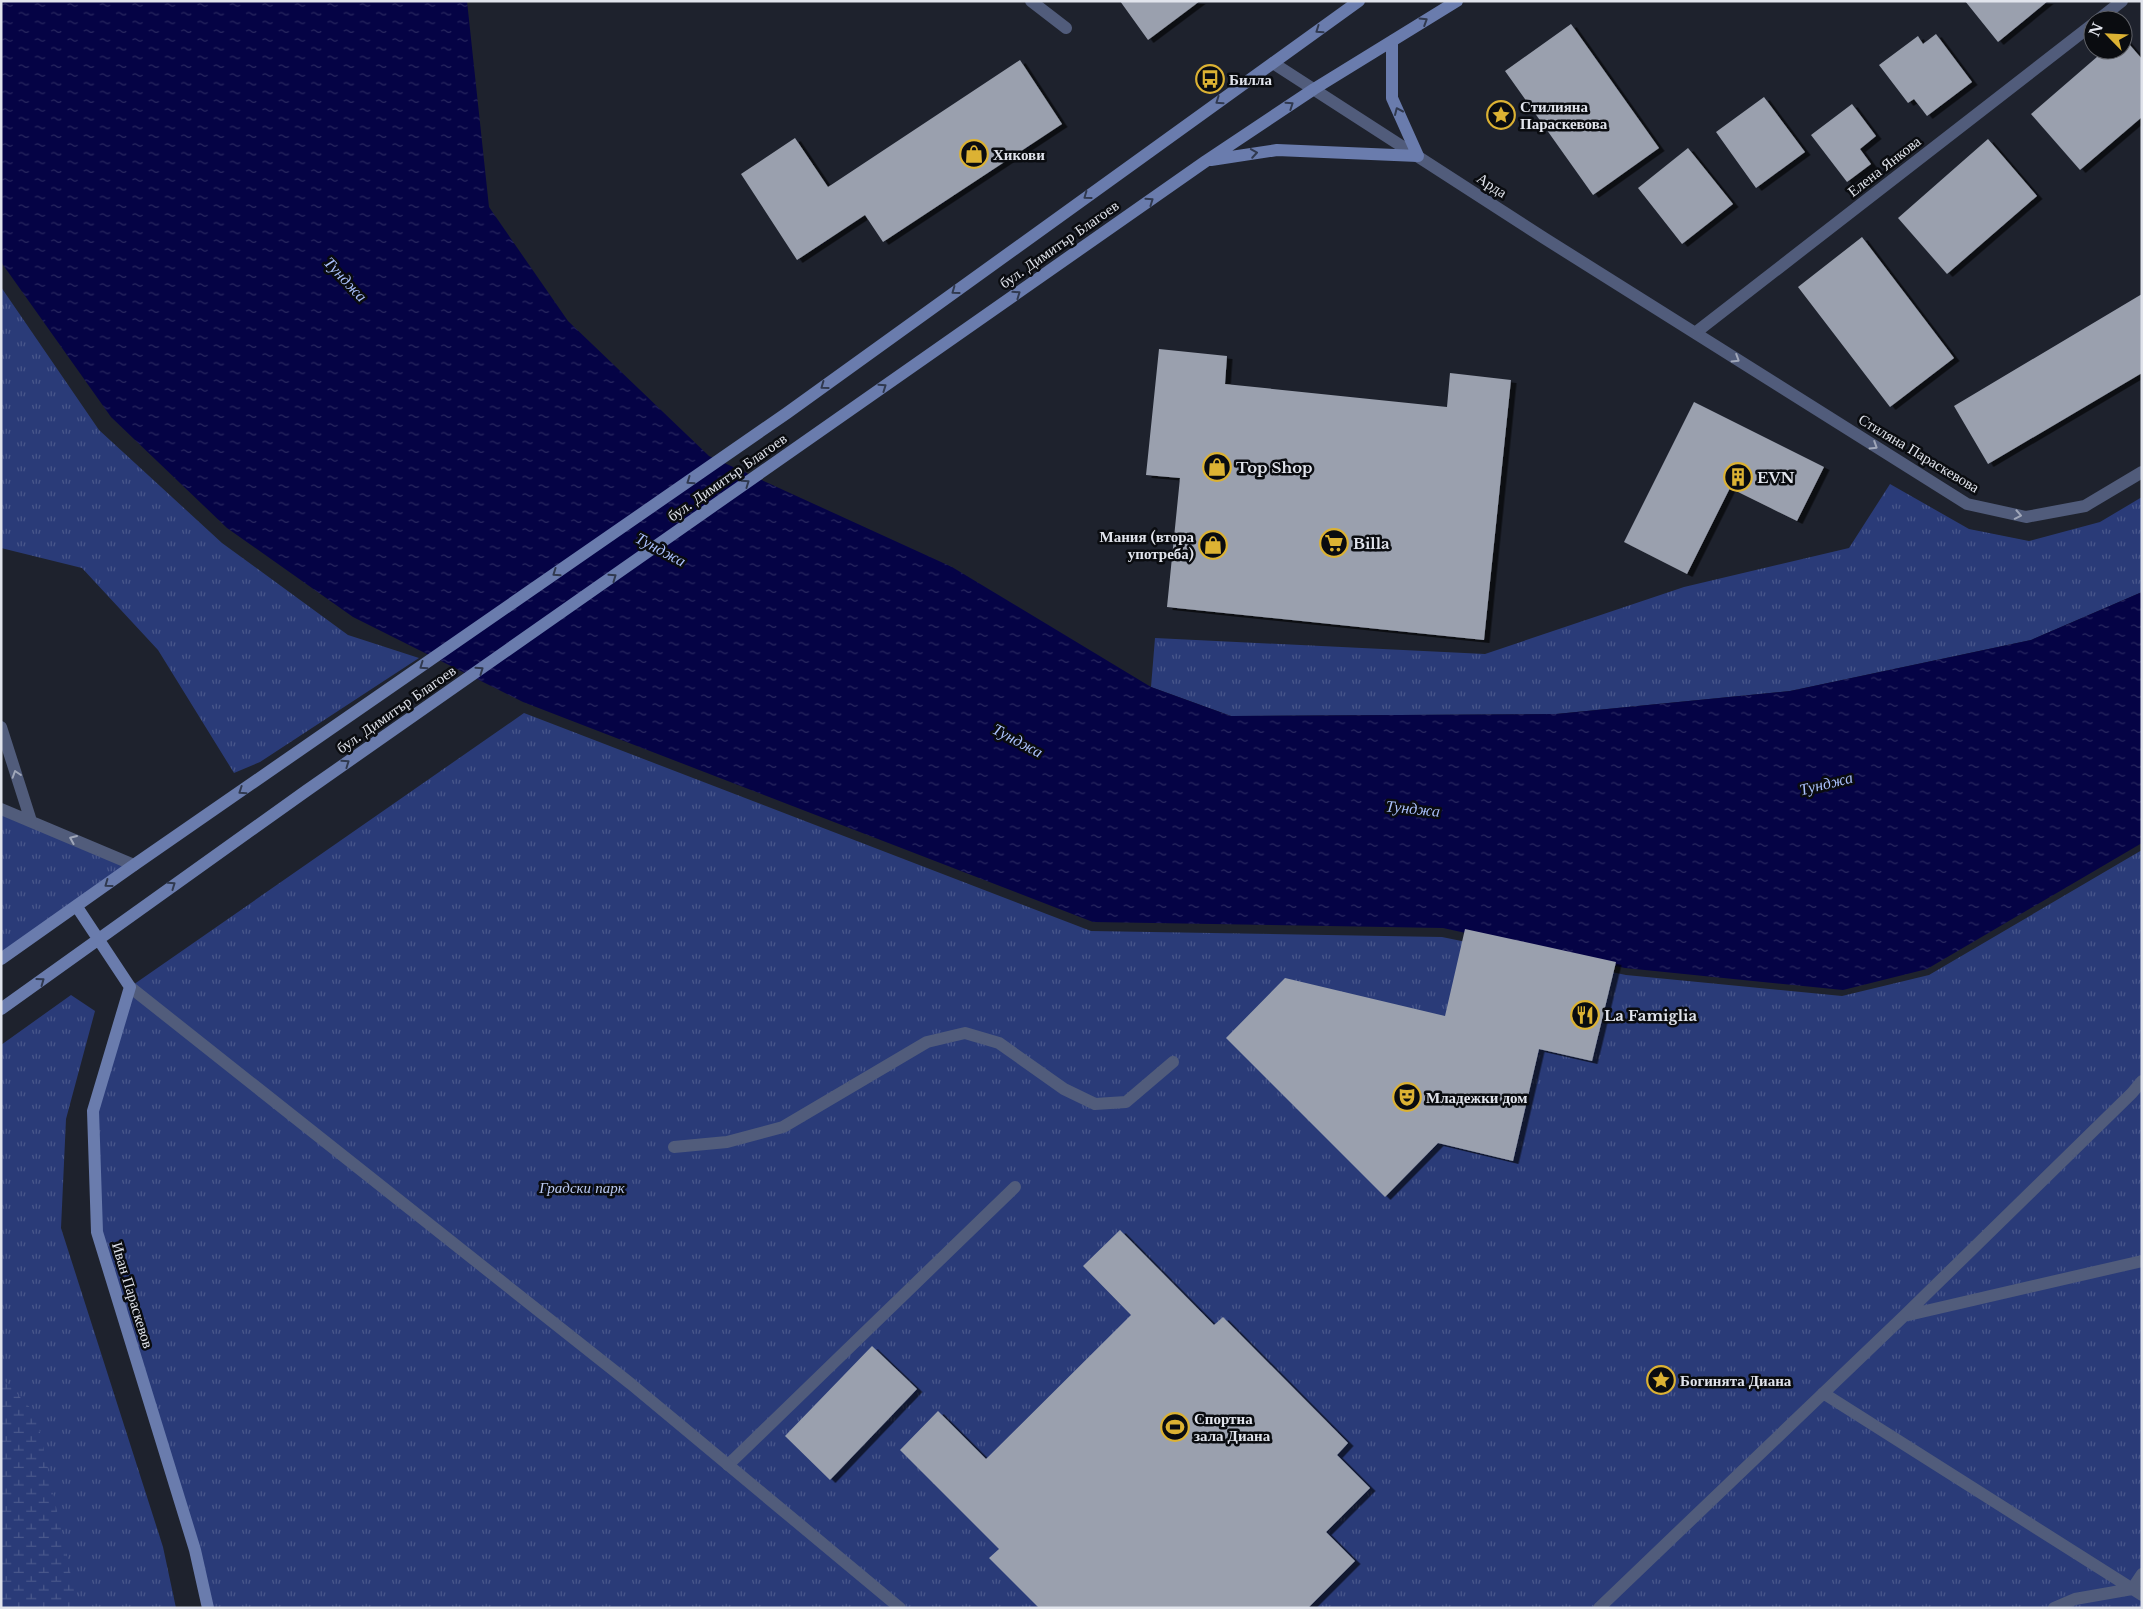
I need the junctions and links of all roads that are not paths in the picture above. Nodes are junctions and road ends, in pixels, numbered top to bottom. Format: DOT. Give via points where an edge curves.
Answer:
graph roads {
  1 [pos="1031,1"];
  2 [pos="1359,1"];
  3 [pos="1457,1"];
  4 [pos="2122,1"];
  5 [pos="2111,10"];
  6 [pos="1066,28"];
  7 [pos="2083,32"];
  8 [pos="1392,41"];
  9 [pos="1273,63"];
  10 [pos="1314,89"];
  11 [pos="1418,156"];
  12 [pos="1206,161"];
  13 [pos="1695,333"];
  14 [pos="2142,472"];
  15 [pos="1,726"];
  16 [pos="1,809"];
  17 [pos="31,821"];
  18 [pos="134,865"];
  19 [pos="77,907"];
  20 [pos="98,939"];
  21 [pos="1,959"];
  22 [pos="130,987"];
  23 [pos="1,1009"];
  24 [pos="1173,1062"];
  25 [pos="2142,1081"];
  26 [pos="674,1147"];
  27 [pos="1015,1187"];
  28 [pos="2142,1261"];
  29 [pos="1904,1316"];
  30 [pos="1823,1393"];
  31 [pos="728,1465"];
  32 [pos="2142,1574"];
  33 [pos="2137,1592"];
  34 [pos="208,1608"];
  35 [pos="900,1608"];
  36 [pos="1599,1608"];
  37 [pos="2054,1608"];
  1 -- 6 [label="street"];
  2 -- 9 [label="main road, бул. Димитър Благоев, one-way"];
  8 -- 3 [label="main road, бул. Димитър Благоев, one-way"];
  4 -- 5 [label="street"];
  7 -- 13 [label="street, Елена Янкова"];
  8 -- 10 [label="main road, бул. Димитър Благоев"];
  11 -- 8 [label="main road, one-way" via="1392,98"];
  9 -- 10 [label="street, Арда"];
  9 -- 18 [label="main road, бул. Димитър Благоев, one-way" via="787,413"];
  10 -- 11 [label="street, Арда"];
  12 -- 10 [label="main road, бул. Димитър Благоев, one-way"];
  12 -- 11 [label="main road, one-way" via="1277,150"];
  11 -- 13 [label="street, Арда"];
  20 -- 12 [label="main road, бул. Димитър Благоев, one-way"];
  13 -- 14 [label="street, Стиляна Параскевова, one-way" via="1967,504 2026,517 2085,506"];
  17 -- 15 [label="street, one-way"];
  16 -- 17 [label="street"];
  18 -- 17 [label="street, one-way"];
  18 -- 19 [label="main road, бул. Димитър Благоев, one-way"];
  19 -- 20 [label="main road"];
  19 -- 21 [label="main road, бул. Димитър Благоев"];
  20 -- 22 [label="main road"];
  23 -- 20 [label="main road, бул. Димитър Благоев, one-way"];
  22 -- 31 [label="street"];
  22 -- 34 [label="main road, Иван Параскевов" via="93,1111 97,1232 196,1550"];
  24 -- 26 [label="street" via="1126,1102 1096,1104 1064,1089 999,1043 965,1033 927,1042 783,1127 727,1142"];
  25 -- 29 [label="street"];
  27 -- 31 [label="street"];
  28 -- 29 [label="street"];
  29 -- 30 [label="street"];
  30 -- 33 [label="street"];
  30 -- 36 [label="street"];
  31 -- 35 [label="street"];
  32 -- 33 [label="street"];
  33 -- 37 [label="street" via="2075,1599"];
}
